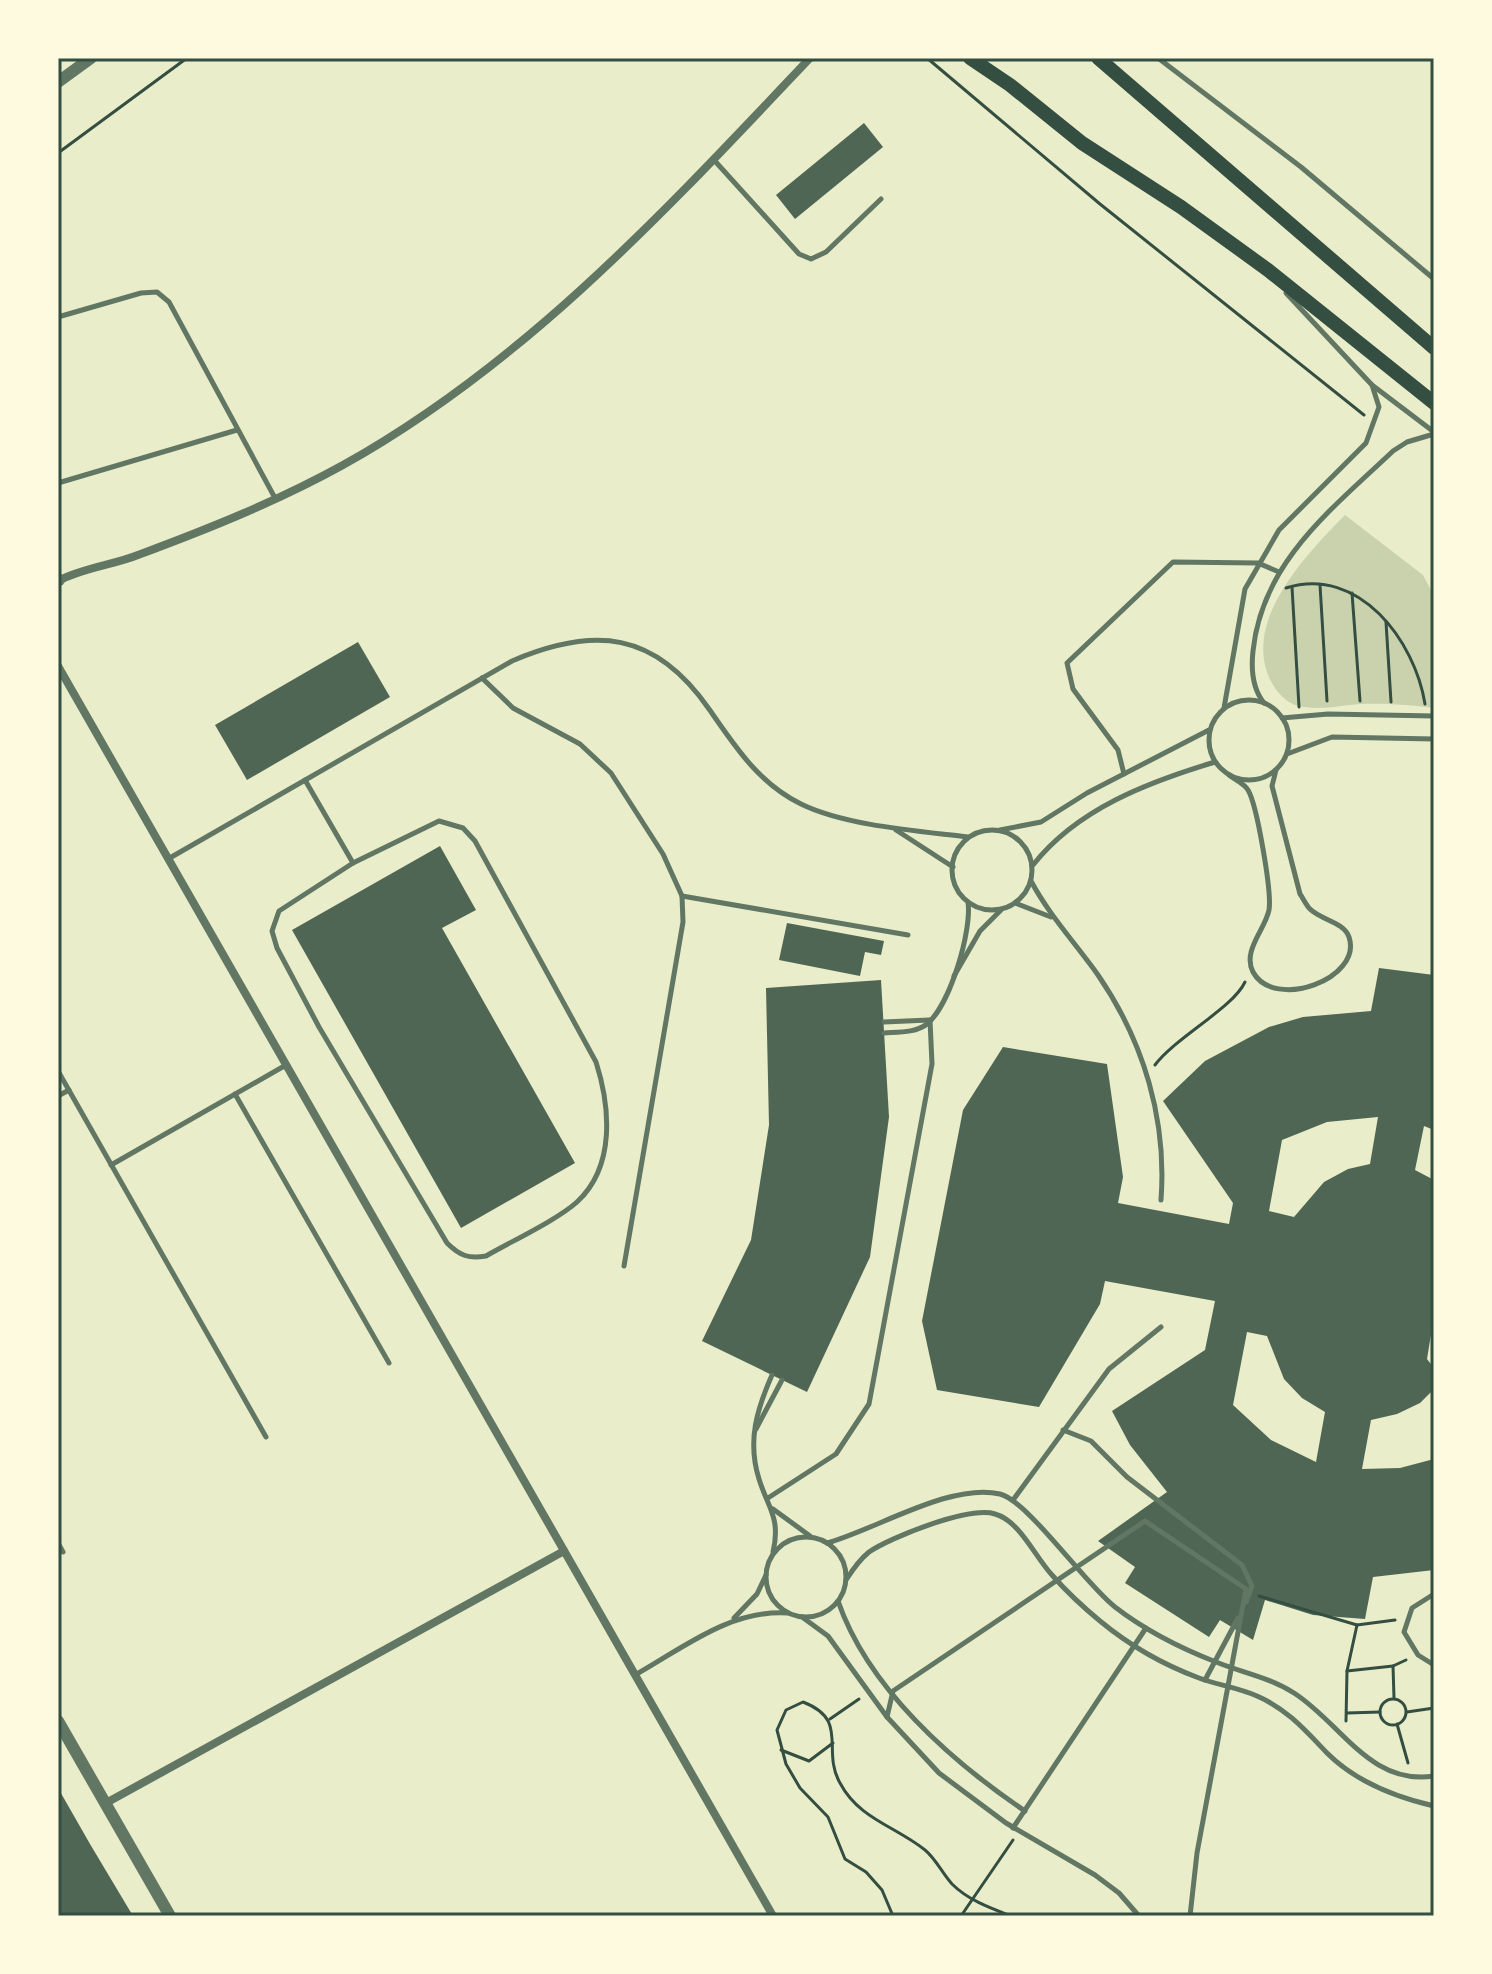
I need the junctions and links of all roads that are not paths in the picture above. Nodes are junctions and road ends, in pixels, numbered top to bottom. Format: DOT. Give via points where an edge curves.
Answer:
graph roads {
  1 [pos="91,58"];
  2 [pos="810,58"];
  3 [pos="970,58"];
  4 [pos="1098,58"];
  5 [pos="1158,58"];
  6 [pos="58,82"];
  7 [pos="714,160"];
  8 [pos="881,199"];
  9 [pos="1268,270"];
  10 [pos="1434,279"];
  11 [pos="58,317"];
  12 [pos="1434,348"];
  13 [pos="1372,385"];
  14 [pos="1434,403"];
  15 [pos="237,430"];
  16 [pos="1434,433"];
  17 [pos="58,483"];
  18 [pos="276,499"];
  19 [pos="1258,563"];
  20 [pos="1279,572"];
  21 [pos="58,581"];
  22 [pos="58,666"];
  23 [pos="482,678"];
  24 [pos="1264,703"];
  25 [pos="1224,708"];
  26 [pos="1430,716"];
  27 [pos="1282,718"];
  28 [pos="1210,729"];
  29 [pos="1434,739"];
  30 [pos="1286,755"];
  31 [pos="1215,762"];
  32 [pos="1276,770"];
  33 [pos="1124,774"];
  34 [pos="1229,775"];
  35 [pos="305,780"];
  36 [pos="892,827"];
  37 [pos="998,830"];
  38 [pos="968,837"];
  39 [pos="168,859"];
  40 [pos="353,863"];
  41 [pos="1032,866"];
  42 [pos="953,867"];
  43 [pos="1031,881"];
  44 [pos="682,896"];
  45 [pos="968,901"];
  46 [pos="1015,903"];
  47 [pos="1002,908"];
  48 [pos="1055,919"];
  49 [pos="908,935"];
  50 [pos="954,977"];
  51 [pos="930,1020"];
  52 [pos="884,1022"];
  53 [pos="884,1033"];
  54 [pos="286,1065"];
  55 [pos="58,1071"];
  56 [pos="69,1090"];
  57 [pos="235,1094"];
  58 [pos="58,1096"];
  59 [pos="111,1165"];
  60 [pos="1161,1200"];
  61 [pos="624,1266"];
  62 [pos="1161,1327"];
  63 [pos="389,1363"];
  64 [pos="772,1375"];
  65 [pos="782,1380"];
  66 [pos="755,1430"];
  67 [pos="1063,1430"];
  68 [pos="266,1437"];
  69 [pos="768,1498"];
  70 [pos="1013,1500"];
  71 [pos="773,1508"];
  72 [pos="812,1537"];
  73 [pos="58,1543"];
  74 [pos="827,1543"];
  75 [pos="564,1551"];
  76 [pos="63,1552"];
  77 [pos="771,1557"];
  78 [pos="766,1574"];
  79 [pos="846,1580"];
  80 [pos="1434,1594"];
  81 [pos="838,1601"];
  82 [pos="789,1613"];
  83 [pos="802,1617"];
  84 [pos="727,1623"];
  85 [pos="1146,1628"];
  86 [pos="1135,1645"];
  87 [pos="1215,1662"];
  88 [pos="1434,1665"];
  89 [pos="635,1675"];
  90 [pos="1205,1680"];
  91 [pos="893,1691"];
  92 [pos="887,1717"];
  93 [pos="58,1721"];
  94 [pos="1434,1776"];
  95 [pos="106,1803"];
  96 [pos="1434,1806"];
  97 [pos="1025,1811"];
  98 [pos="1016,1830"];
  99 [pos="170,1916"];
  100 [pos="773,1916"];
  101 [pos="1139,1916"];
  102 [pos="1190,1916"];
  1 -- 6 [label="street"];
  2 -- 7 [label="street"];
  3 -- 9 [label="main road" via="1082,143"];
  4 -- 12 [label="main road"];
  5 -- 10 [label="lane" via="1301,167"];
  7 -- 8 [label="lane" via="799,254 811,259 826,252"];
  7 -- 18 [label="street" via="593,281 510,354 343,465"];
  9 -- 13 [label="lane"];
  9 -- 14 [label="main road"];
  11 -- 15 [label="lane" via="157,292 169,302"];
  13 -- 16 [label="lane"];
  13 -- 19 [label="lane" via="1379,407 1366,443 1279,530"];
  15 -- 17 [label="lane"];
  15 -- 18 [label="lane"];
  16 -- 20 [label="lane" via="1393,451 1320,520"];
  18 -- 21 [label="street" via="132,558"];
  19 -- 20 [label="lane"];
  19 -- 25 [label="lane" via="1237,621"];
  19 -- 33 [label="lane" via="1173,562 1067,663 1073,689 1118,750"];
  20 -- 24 [label="lane" via="1258,618 1251,662 1256,693"];
  22 -- 39 [label="street"];
  23 -- 35 [label="lane"];
  23 -- 36 [label="lane" via="544,647 575,639 604,638 636,647 669,664 691,685 745,761 772,785 800,804 831,815"];
  23 -- 44 [label="lane" via="513,708 580,744 611,773 663,854"];
  24 -- 25 [label="lane" via="1237,702"];
  24 -- 27 [label="lane"];
  25 -- 28 [label="lane"];
  26 -- 27 [label="lane"];
  27 -- 30 [label="lane" via="1289,742"];
  28 -- 31 [label="lane"];
  28 -- 33 [label="lane"];
  29 -- 30 [label="lane" via="1332,737"];
  30 -- 32 [label="lane"];
  31 -- 34 [label="lane"];
  31 -- 41 [label="lane" via="1113,801 1051,843"];
  32 -- 34 [label="lane" via="1253,780"];
  32 -- 34 [label="lane" via="1272,786 1300,894 1310,909 1349,937 1350,950 1340,971 1296,989 1261,984 1251,969 1270,887 1248,790"];
  33 -- 37 [label="lane" via="1041,822"];
  35 -- 39 [label="lane"];
  35 -- 40 [label="lane"];
  36 -- 38 [label="lane"];
  36 -- 42 [label="lane"];
  37 -- 38 [label="lane"];
  37 -- 41 [label="lane" via="1021,842"];
  38 -- 42 [label="lane"];
  39 -- 54 [label="street"];
  40 -- 40 [label="lane" via="279,911 272,931 277,948 447,1243 464,1256 486,1256 577,1202 588,1187 605,1147 608,1119 596,1062 490,867 463,828 428,823"];
  41 -- 43 [label="lane"];
  42 -- 45 [label="lane" via="954,880"];
  43 -- 46 [label="lane"];
  43 -- 48 [label="lane"];
  44 -- 49 [label="lane"];
  44 -- 61 [label="lane" via="683,922"];
  45 -- 47 [label="lane"];
  45 -- 50 [label="lane" via="969,923"];
  46 -- 47 [label="lane"];
  46 -- 48 [label="lane"];
  47 -- 50 [label="lane" via="980,931"];
  48 -- 60 [label="lane" via="1100,978 1147,1075 1164,1157"];
  50 -- 51 [label="lane"];
  51 -- 52 [label="lane"];
  51 -- 53 [label="lane" via="916,1030"];
  51 -- 69 [label="lane" via="932,1064 869,1404 836,1454"];
  54 -- 57 [label="lane"];
  54 -- 75 [label="street"];
  55 -- 56 [label="lane"];
  56 -- 58 [label="lane"];
  56 -- 59 [label="lane"];
  57 -- 59 [label="lane"];
  57 -- 63 [label="lane"];
  59 -- 68 [label="lane"];
  62 -- 67 [label="lane" via="1109,1369"];
  64 -- 66 [label="lane"];
  65 -- 66 [label="lane"];
  66 -- 69 [label="lane" via="755,1463"];
  67 -- 70 [label="lane"];
  67 -- 87 [label="lane" via="1091,1441 1127,1477 1242,1565 1251,1578 1250,1593"];
  69 -- 71 [label="lane"];
  70 -- 74 [label="lane" via="973,1492"];
  70 -- 85 [label="lane" via="1113,1606"];
  71 -- 72 [label="lane"];
  71 -- 77 [label="lane"];
  72 -- 74 [label="lane"];
  72 -- 77 [label="lane" via="789,1541"];
  73 -- 76 [label="lane"];
  74 -- 79 [label="lane" via="842,1559"];
  75 -- 89 [label="street"];
  75 -- 95 [label="street"];
  77 -- 78 [label="lane"];
  78 -- 82 [label="lane" via="772,1597"];
  78 -- 84 [label="lane" via="757,1594"];
  79 -- 81 [label="lane"];
  79 -- 86 [label="lane" via="872,1551 945,1521 975,1512 995,1514 1023,1537 1059,1584"];
  80 -- 88 [label="lane" via="1412,1608 1404,1632 1418,1655"];
  81 -- 83 [label="lane" via="828,1610"];
  81 -- 91 [label="lane" via="854,1639"];
  82 -- 83 [label="lane"];
  82 -- 84 [label="lane" via="768,1611"];
  83 -- 92 [label="lane" via="828,1636"];
  84 -- 89 [label="lane"];
  85 -- 86 [label="lane"];
  85 -- 87 [label="lane"];
  86 -- 90 [label="lane"];
  86 -- 97 [label="lane"];
  87 -- 90 [label="lane"];
  87 -- 94 [label="lane" via="1263,1676 1295,1694 1386,1770"];
  89 -- 100 [label="street"];
  90 -- 96 [label="lane" via="1255,1695 1284,1711 1328,1754 1377,1788"];
  91 -- 92 [label="lane"];
  91 -- 97 [label="lane" via="983,1783"];
  91 -- 102 [label="lane" via="1145,1521 1246,1589"];
  92 -- 98 [label="lane" via="939,1773"];
  93 -- 95 [label="street"];
  95 -- 99 [label="street"];
  97 -- 98 [label="lane"];
  98 -- 101 [label="lane" via="1095,1875"];
}
